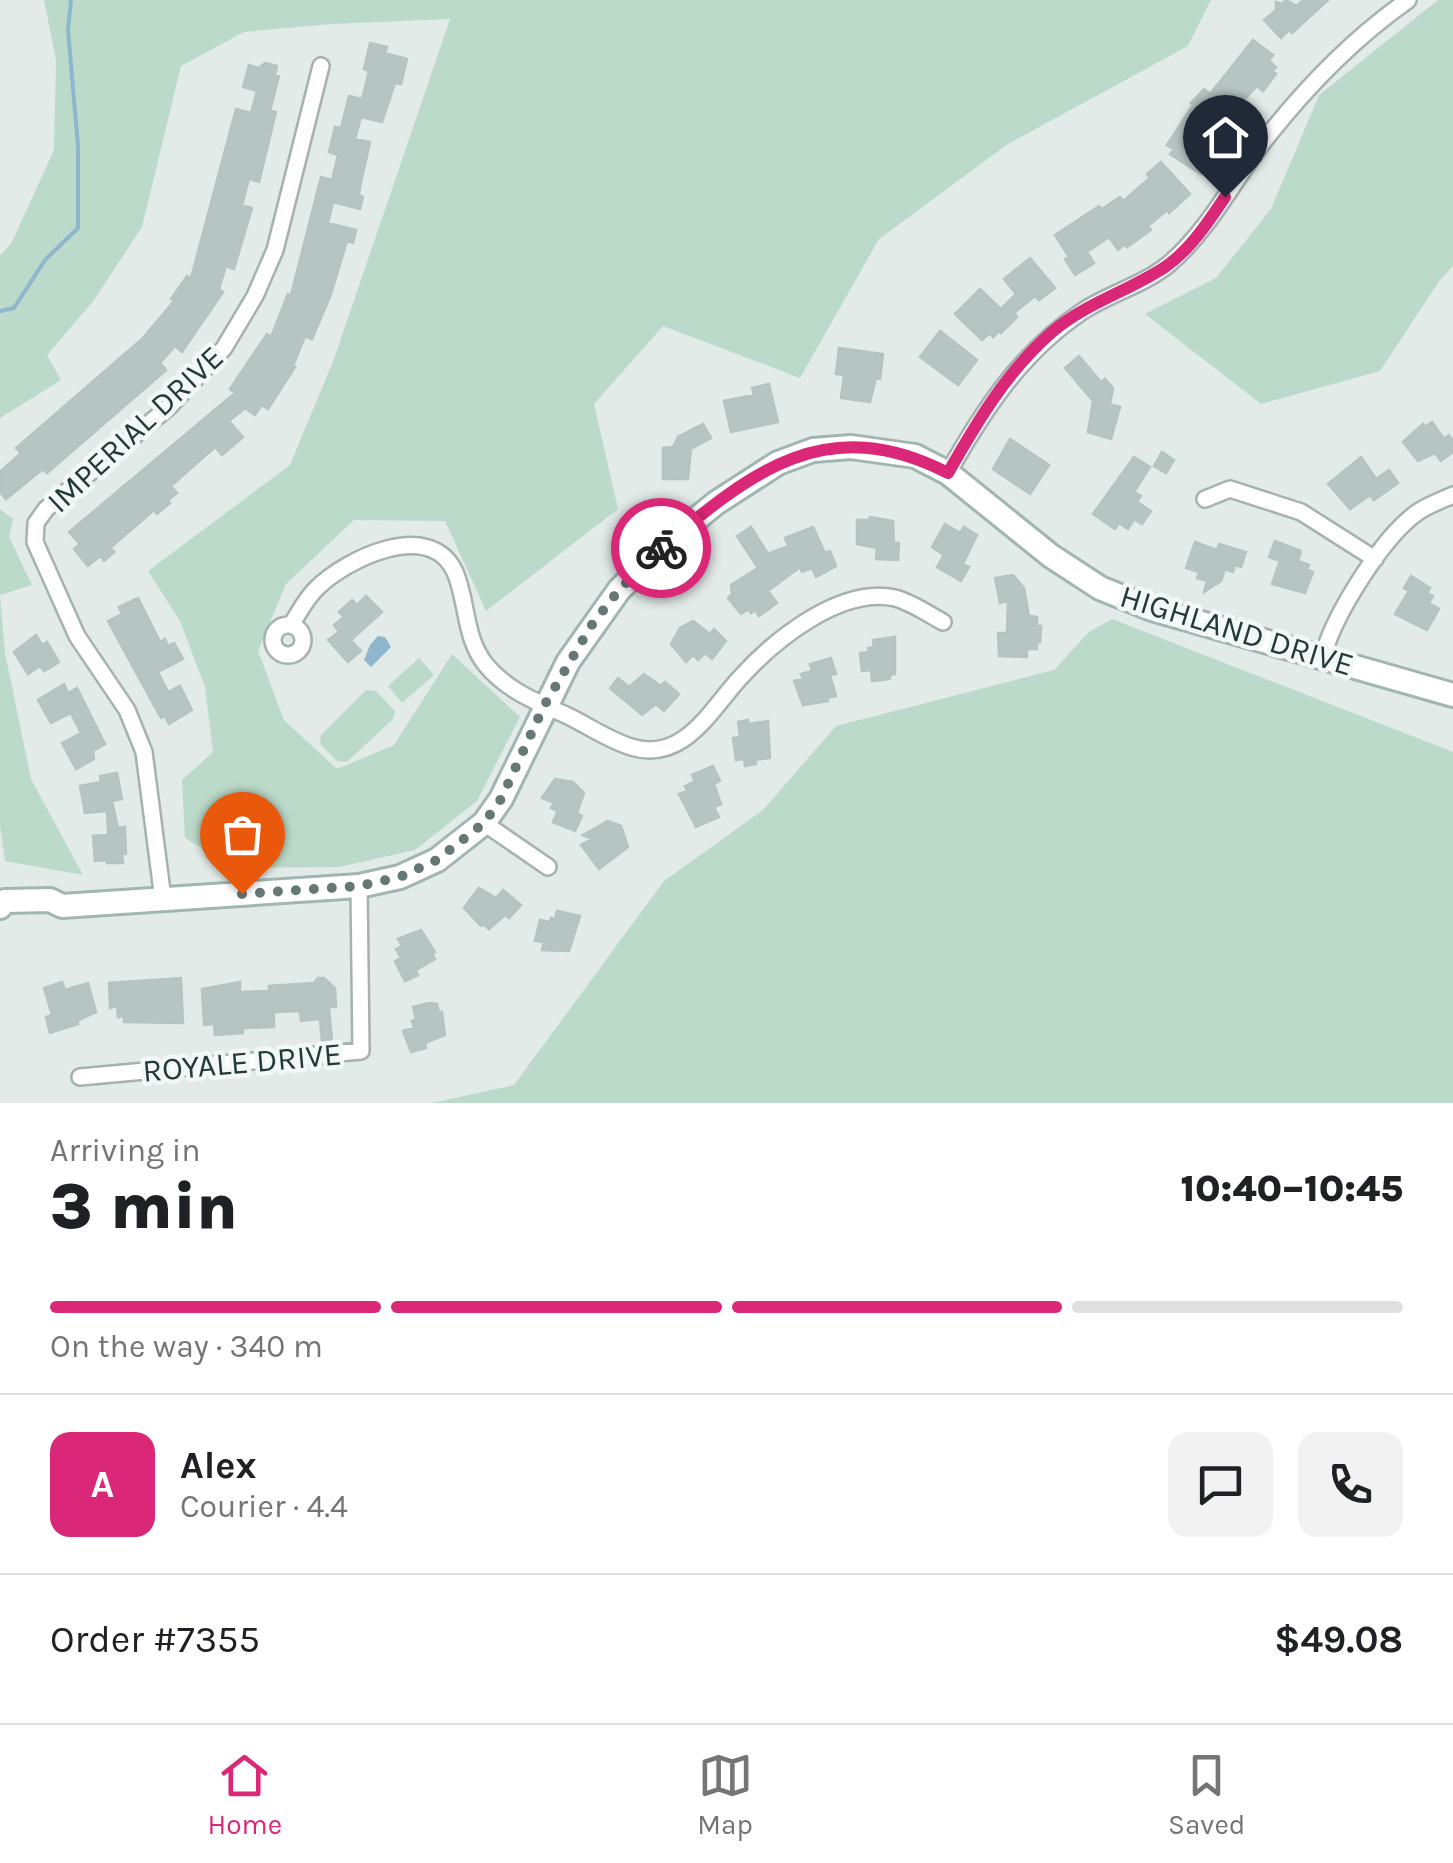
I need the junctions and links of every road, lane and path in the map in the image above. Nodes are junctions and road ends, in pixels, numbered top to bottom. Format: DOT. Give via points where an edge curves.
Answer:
graph roads {
  1 [pos="1408,0"];
  2 [pos="321,66"];
  3 [pos="948,473"];
  4 [pos="1453,495"];
  5 [pos="1206,499"];
  6 [pos="1375,558"];
  7 [pos="943,622"];
  8 [pos="291,626"];
  9 [pos="1323,656"];
  10 [pos="1453,695"];
  11 [pos="544,706"];
  12 [pos="484,823"];
  13 [pos="548,867"];
  14 [pos="359,886"];
  15 [pos="163,899"];
  16 [pos="0,908"];
  17 [pos="80,1077"];
  1 -- 3 [label="street" via="1320,75 1168,266 1053,332 1001,386"];
  2 -- 15 [label="street, IMPERIAL DRIVE" via="275,250 224,348 170,406 36,523 36,542 77,636 127,710 144,752"];
  3 -- 9 [label="street, HIGHLAND DRIVE" via="1100,588"];
  3 -- 11 [label="street, HIGHLAND DRIVE" via="915,456 852,447 812,450 778,462 716,503 619,590"];
  4 -- 6 [label="street" via="1416,513"];
  5 -- 6 [label="street" via="1230,489 1301,512"];
  6 -- 9 [label="street"];
  7 -- 11 [label="street" via="898,598 842,603 781,641 705,722 663,749 635,748"];
  8 -- 11 [label="street" via="314,590 343,566 374,552 435,550 455,573 473,643 486,666"];
  9 -- 10 [label="street, HIGHLAND DRIVE"];
  11 -- 12 [label="street, HIGHLAND DRIVE"];
  12 -- 13 [label="street"];
  12 -- 14 [label="street, HIGHLAND DRIVE" via="437,860"];
  14 -- 15 [label="street, HIGHLAND DRIVE"];
  14 -- 17 [label="street, ROYALE DRIVE" via="361,1051"];
  15 -- 16 [label="street, HIGHLAND DRIVE" via="62,906 51,915 6,916"];
}
